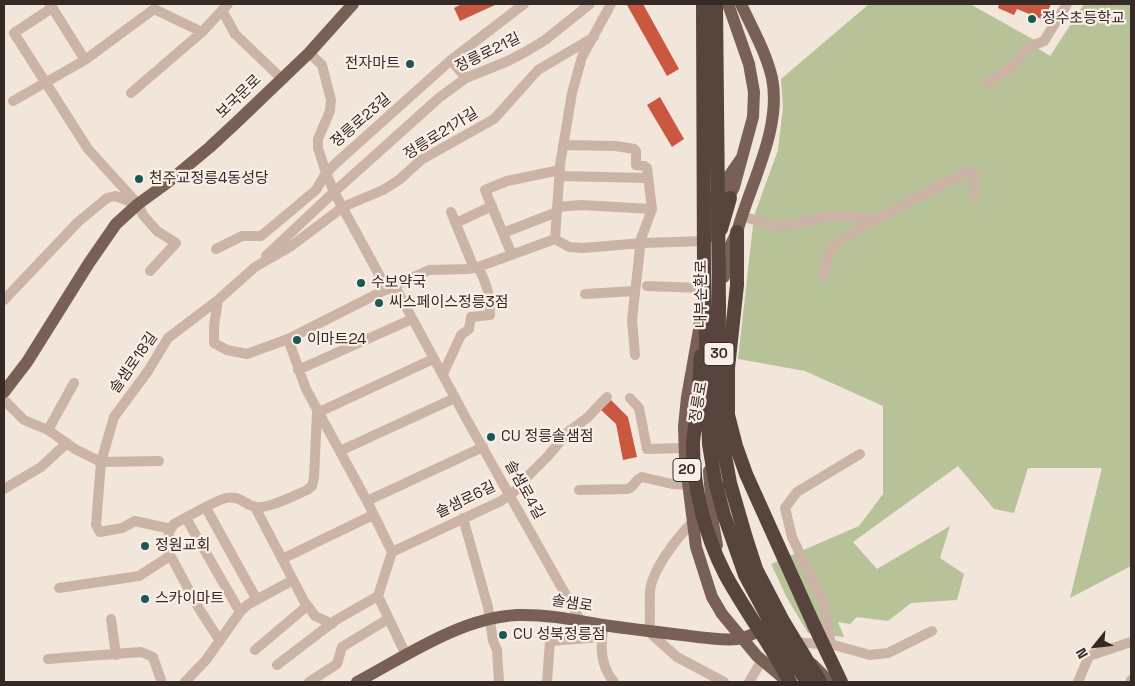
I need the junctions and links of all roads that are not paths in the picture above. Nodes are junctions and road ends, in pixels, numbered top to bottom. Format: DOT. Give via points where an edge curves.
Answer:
graph roads {
  1 [pos="354,4"];
  2 [pos="524,4"];
  3 [pos="590,4"];
  4 [pos="611,4"];
  5 [pos="703,4"];
  6 [pos="716,4"];
  7 [pos="728,4"];
  8 [pos="741,4"];
  9 [pos="1067,4"];
  10 [pos="51,6"];
  11 [pos="225,7"];
  12 [pos="202,32"];
  13 [pos="594,37"];
  14 [pos="309,53"];
  15 [pos="85,60"];
  16 [pos="451,60"];
  17 [pos="466,78"];
  18 [pos="282,79"];
  19 [pos="988,82"];
  20 [pos="44,83"];
  21 [pos="131,93"];
  22 [pos="13,101"];
  23 [pos="563,145"];
  24 [pos="742,159"];
  25 [pos="326,173"];
  26 [pos="560,173"];
  27 [pos="648,178"];
  28 [pos="334,192"];
  29 [pos="974,196"];
  30 [pos="730,198"];
  31 [pos="138,204"];
  32 [pos="492,206"];
  33 [pos="343,208"];
  34 [pos="557,209"];
  35 [pos="652,209"];
  36 [pos="451,212"];
  37 [pos="741,216"];
  38 [pos="876,219"];
  39 [pos="456,222"];
  40 [pos="710,228"];
  41 [pos="737,232"];
  42 [pos="503,233"];
  43 [pos="555,239"];
  44 [pos="706,241"];
  45 [pos="641,243"];
  46 [pos="216,249"];
  47 [pos="512,255"];
  48 [pos="255,267"];
  49 [pos="476,267"];
  50 [pos="150,271"];
  51 [pos="823,276"];
  52 [pos="647,286"];
  53 [pos="387,288"];
  54 [pos="700,288"];
  55 [pos="635,291"];
  56 [pos="585,294"];
  57 [pos="4,300"];
  58 [pos="218,300"];
  59 [pos="410,320"];
  60 [pos="288,339"];
  61 [pos="635,355"];
  62 [pos="431,360"];
  63 [pos="298,370"];
  64 [pos="443,374"];
  65 [pos="74,383"];
  66 [pos="4,392"];
  67 [pos="607,397"];
  68 [pos="455,398"];
  69 [pos="630,398"];
  70 [pos="4,400"];
  71 [pos="317,412"];
  72 [pos="48,430"];
  73 [pos="71,446"];
  74 [pos="483,447"];
  75 [pos="680,448"];
  76 [pos="340,451"];
  77 [pos="860,454"];
  78 [pos="100,461"];
  79 [pos="159,461"];
  80 [pos="688,485"];
  81 [pos="4,489"];
  82 [pos="579,490"];
  83 [pos="510,495"];
  84 [pos="367,501"];
  85 [pos="255,507"];
  86 [pos="206,508"];
  87 [pos="374,515"];
  88 [pos="186,518"];
  89 [pos="463,518"];
  90 [pos="693,522"];
  91 [pos="171,529"];
  92 [pos="392,552"];
  93 [pos="170,556"];
  94 [pos="282,559"];
  95 [pos="293,580"];
  96 [pos="59,588"];
  97 [pos="378,596"];
  98 [pos="257,600"];
  99 [pos="307,606"];
  100 [pos="240,612"];
  101 [pos="388,618"];
  102 [pos="111,619"];
  103 [pos="490,619"];
  104 [pos="580,620"];
  105 [pos="332,624"];
  106 [pos="761,630"];
  107 [pos="603,631"];
  108 [pos="932,631"];
  109 [pos="649,632"];
  110 [pos="741,638"];
  111 [pos="776,640"];
  112 [pos="220,641"];
  113 [pos="1131,642"];
  114 [pos="831,645"];
  115 [pos="255,650"];
  116 [pos="116,654"];
  117 [pos="406,655"];
  118 [pos="48,659"];
  119 [pos="762,660"];
  120 [pos="277,665"];
  121 [pos="160,681"];
  122 [pos="185,682"];
  123 [pos="309,682"];
  124 [pos="360,682"];
  125 [pos="499,682"];
  126 [pos="548,682"];
  127 [pos="614,682"];
  128 [pos="724,682"];
  129 [pos="749,682"];
  130 [pos="789,682"];
  131 [pos="807,682"];
  132 [pos="820,682"];
  133 [pos="830,682"];
  134 [pos="841,682"];
  135 [pos="1078,682"];
  1 -- 14 [label="main road, 보국문로"];
  2 -- 16 [label="street, 정릉로23길"];
  3 -- 17 [label="street, 정릉로21길" via="527,51"];
  4 -- 13 [label="street"];
  5 -- 131 [label="highway, 내부순환로 / 30, bridge" via="704,273 710,444 724,515 745,575"];
  6 -- 132 [label="highway, 내부순환로 / 30, bridge" via="718,417 730,483 756,569"];
  7 -- 24 [label="main road, 정릉로 / 20" via="749,64 754,92 753,117"];
  8 -- 37 [label="main road, 정릉로 / 20" via="764,53 775,102 765,149"];
  9 -- 19 [label="street" via="1044,40 1026,48 1015,65"];
  10 -- 15 [label="street"];
  10 -- 20 [label="street" via="14,33"];
  11 -- 12 [label="street"];
  11 -- 18 [label="street" via="235,34"];
  12 -- 15 [label="street" via="154,9"];
  12 -- 21 [label="street"];
  13 -- 23 [label="street" via="582,57"];
  13 -- 33 [label="street, 정릉로21가길" via="538,70 494,119 421,160 383,190"];
  14 -- 18 [label="main road, 보국문로"];
  14 -- 25 [label="street, 솔샘로4길" via="322,65 331,100 330,111 318,139"];
  15 -- 20 [label="street"];
  16 -- 17 [label="street"];
  16 -- 25 [label="street, 정릉로23길"];
  17 -- 28 [label="street, 정릉로21길" via="440,96"];
  18 -- 31 [label="main road, 보국문로" via="210,147"];
  20 -- 22 [label="street"];
  20 -- 31 [label="street" via="88,149"];
  23 -- 26 [label="street"];
  23 -- 27 [label="street" via="634,149 636,165 646,166"];
  24 -- 30 [label="main road, 정릉로"];
  24 -- 40 [label="main road, 정릉로 / 20" via="716,195"];
  25 -- 28 [label="street, 솔샘로4길"];
  25 -- 46 [label="street, 정릉로23길" via="316,190 261,236 242,236"];
  26 -- 27 [label="street"];
  26 -- 32 [label="street" via="507,180 486,190"];
  26 -- 34 [label="street"];
  27 -- 35 [label="street"];
  28 -- 33 [label="street, 솔샘로4길"];
  28 -- 48 [label="street, 정릉로21길"];
  29 -- 38 [label="street" via="974,173 968,172"];
  30 -- 40 [label="main road, 정릉로"];
  30 -- 130 [label="highway, bridge" via="714,265 702,345 693,443 695,479 702,512 729,581"];
  31 -- 50 [label="street" via="156,231 176,243"];
  31 -- 57 [label="street" via="115,196 107,198 78,222"];
  31 -- 66 [label="main road, 보국문로" via="106,238 27,362"];
  32 -- 39 [label="street"];
  32 -- 42 [label="street"];
  33 -- 48 [label="street, 솔샘로18길" via="290,247"];
  33 -- 53 [label="street, 솔샘로4길"];
  34 -- 35 [label="street" via="584,205"];
  34 -- 42 [label="street"];
  34 -- 43 [label="street"];
  35 -- 45 [label="street"];
  36 -- 39 [label="street"];
  37 -- 38 [label="street" via="779,227 824,217"];
  37 -- 41 [label="main road, 정릉로 / 20"];
  38 -- 51 [label="street" via="831,248"];
  39 -- 49 [label="street"];
  40 -- 44 [label="main road, 정릉로 / 20"];
  41 -- 106 [label="main road, 정릉로 / 20" via="726,260 724,276 721,371 708,449 709,478 722,572 739,606"];
  41 -- 134 [label="highway, bridge" via="737,285 728,368 728,415 746,474"];
  42 -- 47 [label="street"];
  43 -- 45 [label="street" via="569,247 583,248"];
  43 -- 47 [label="street"];
  44 -- 45 [label="street"];
  44 -- 54 [label="main road, 정릉로 / 20"];
  45 -- 55 [label="street"];
  47 -- 49 [label="street"];
  48 -- 58 [label="street, 솔샘로18길"];
  49 -- 53 [label="street" via="430,270"];
  49 -- 64 [label="street" via="490,295 490,315 471,317 469,329 461,335"];
  52 -- 54 [label="street"];
  53 -- 60 [label="street"];
  53 -- 64 [label="street, 솔샘로4길" via="398,292"];
  54 -- 75 [label="main road, 정릉로 / 20" via="699,330"];
  55 -- 56 [label="street"];
  55 -- 61 [label="street" via="632,320"];
  58 -- 60 [label="street" via="214,343 227,350 247,354"];
  58 -- 78 [label="street, 솔샘로18길" via="168,338 114,418"];
  59 -- 63 [label="street"];
  60 -- 63 [label="street"];
  62 -- 71 [label="street"];
  63 -- 71 [label="street"];
  64 -- 68 [label="street, 솔샘로4길"];
  65 -- 72 [label="street"];
  67 -- 83 [label="street, 솔샘로6길" via="568,432"];
  68 -- 74 [label="street, 솔샘로4길"];
  68 -- 76 [label="street"];
  69 -- 75 [label="street" via="639,408 647,449"];
  70 -- 72 [label="street" via="24,420"];
  71 -- 76 [label="street"];
  71 -- 85 [label="street" via="312,486 273,504"];
  72 -- 73 [label="street"];
  73 -- 78 [label="street"];
  73 -- 81 [label="street"];
  74 -- 83 [label="street, 솔샘로4길"];
  74 -- 84 [label="street"];
  75 -- 80 [label="main road, 정릉로 / 20"];
  76 -- 84 [label="street"];
  77 -- 114 [label="street" via="796,492 785,508 792,537 824,605"];
  78 -- 79 [label="street"];
  78 -- 91 [label="street, 솔샘로18길" via="96,525 100,532 122,528 135,521"];
  80 -- 82 [label="street" via="642,477 627,489"];
  80 -- 90 [label="main road, 정릉로 / 20"];
  83 -- 89 [label="street, 솔샘로6길"];
  83 -- 104 [label="street, 솔샘로4길"];
  84 -- 87 [label="street"];
  85 -- 86 [label="street" via="236,497 225,498"];
  85 -- 94 [label="street"];
  86 -- 88 [label="street"];
  86 -- 98 [label="street"];
  87 -- 92 [label="street"];
  87 -- 94 [label="street"];
  88 -- 91 [label="street"];
  88 -- 100 [label="street"];
  89 -- 92 [label="street, 솔샘로6길"];
  89 -- 103 [label="street"];
  90 -- 109 [label="street" via="657,569 650,590"];
  90 -- 110 [label="main road, 정릉로 / 20" via="696,546 712,597"];
  91 -- 93 [label="street"];
  92 -- 97 [label="street"];
  93 -- 96 [label="street" via="140,576"];
  93 -- 112 [label="street"];
  94 -- 95 [label="street"];
  95 -- 98 [label="street"];
  95 -- 99 [label="street"];
  97 -- 101 [label="street"];
  97 -- 105 [label="street"];
  98 -- 100 [label="street"];
  99 -- 105 [label="street" via="315,616"];
  99 -- 115 [label="street"];
  100 -- 112 [label="street"];
  101 -- 117 [label="street"];
  101 -- 123 [label="street" via="342,647 336,664"];
  102 -- 116 [label="street"];
  103 -- 104 [label="main road, 솔샘로" via="536,615"];
  103 -- 117 [label="main road, 솔샘로"];
  103 -- 125 [label="street" via="493,641 498,650"];
  104 -- 107 [label="main road, 솔샘로"];
  105 -- 120 [label="street"];
  106 -- 110 [label="main road, 솔샘로"];
  106 -- 111 [label="main road, 정릉로 / 20"];
  107 -- 109 [label="main road, 솔샘로"];
  107 -- 126 [label="street" via="550,641"];
  107 -- 127 [label="street" via="602,657"];
  108 -- 114 [label="street" via="888,653 870,655"];
  109 -- 110 [label="main road, 솔샘로"];
  109 -- 128 [label="street" via="677,657"];
  110 -- 119 [label="main road, 정릉로 / 20"];
  111 -- 114 [label="street"];
  111 -- 133 [label="main road, 정릉로 / 20" via="814,666"];
  112 -- 122 [label="street"];
  113 -- 135 [label="street" via="1089,656"];
  116 -- 118 [label="street"];
  116 -- 121 [label="street" via="141,652 153,657"];
  117 -- 124 [label="main road, 솔샘로"];
  119 -- 129 [label="street"];
  119 -- 130 [label="main road, 정릉로 / 20"];
}
